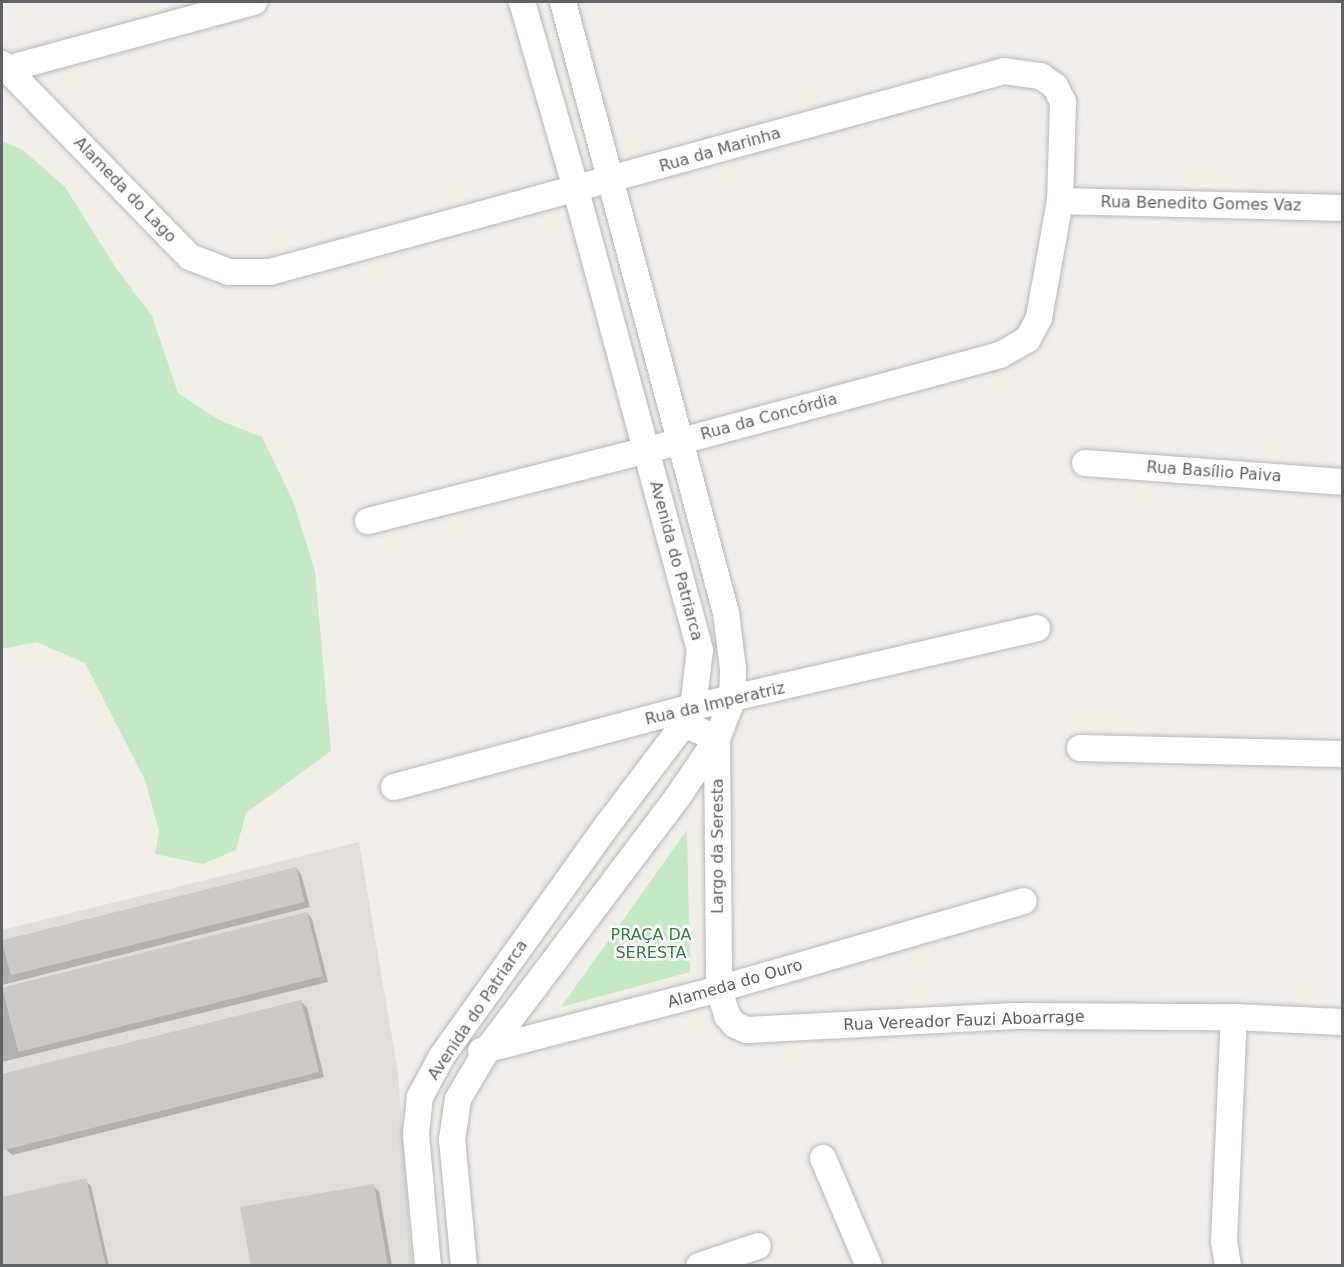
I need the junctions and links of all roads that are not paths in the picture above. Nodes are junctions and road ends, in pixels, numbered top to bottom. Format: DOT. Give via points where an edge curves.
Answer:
graph roads {
  1 [pos="254,2"];
  2 [pos="522,2"];
  3 [pos="563,2"];
  4 [pos="4,66"];
  5 [pos="610,181"];
  6 [pos="576,189"];
  7 [pos="1060,201"];
  8 [pos="1342,208"];
  9 [pos="270,272"];
  10 [pos="679,441"];
  11 [pos="647,450"];
  12 [pos="1085,463"];
  13 [pos="1342,482"];
  14 [pos="368,521"];
  15 [pos="1037,628"];
  16 [pos="732,700"];
  17 [pos="689,715"];
  18 [pos="717,739"];
  19 [pos="1080,748"];
  20 [pos="1342,754"];
  21 [pos="394,787"];
  22 [pos="1024,901"];
  23 [pos="719,989"];
  24 [pos="1234,1017"];
  25 [pos="1342,1022"];
  26 [pos="487,1050"];
  27 [pos="442,1056"];
  28 [pos="824,1158"];
  29 [pos="758,1246"];
  30 [pos="428,1266"];
  31 [pos="464,1266"];
  32 [pos="699,1266"];
  33 [pos="869,1266"];
  34 [pos="1228,1266"];
  1 -- 4 [label="street"];
  2 -- 6 [label="street, Avenida do Patriarca"];
  3 -- 5 [label="street, Avenida do Patriarca"];
  4 -- 9 [label="street, Alameda do Lago" via="190,257 229,272"];
  5 -- 6 [label="street, Rua da Marinha"];
  5 -- 7 [label="street, Rua da Marinha" via="1004,71 1041,76 1055,86 1063,102"];
  5 -- 10 [label="street, Avenida do Patriarca"];
  6 -- 9 [label="street, Rua da Marinha"];
  6 -- 11 [label="street, Avenida do Patriarca"];
  7 -- 8 [label="street, Rua Benedito Gomes Vaz"];
  7 -- 10 [label="street, Rua da Concórdia" via="1039,318 1028,339 1000,355"];
  10 -- 11 [label="street, Rua da Concórdia"];
  10 -- 16 [label="street, Avenida do Patriarca" via="726,613 733,669"];
  11 -- 14 [label="street, Rua da Concórdia"];
  11 -- 17 [label="street, Avenida do Patriarca" via="700,651"];
  12 -- 13 [label="street, Rua Basílio Paiva"];
  15 -- 16 [label="street, Rua da Imperatriz"];
  16 -- 17 [label="street, Rua da Imperatriz"];
  16 -- 18 [label="street, Avenida do Patriarca"];
  17 -- 18 [label="street"];
  17 -- 21 [label="street, Rua da Imperatriz"];
  17 -- 27 [label="street, Avenida do Patriarca"];
  18 -- 23 [label="street, Largo da Seresta"];
  18 -- 26 [label="street, Avenida do Patriarca"];
  19 -- 20 [label="street"];
  22 -- 23 [label="street, Alameda do Ouro"];
  23 -- 24 [label="street, Rua Vereador Fauzi Aboarrage" via="727,1016 747,1030 1015,1016"];
  23 -- 26 [label="street, Alameda do Ouro"];
  24 -- 25 [label="street, Rua Vereador Fauzi Aboarrage"];
  24 -- 34 [label="street" via="1224,1242"];
  26 -- 27 [label="street, Alameda do Ouro"];
  26 -- 31 [label="street, Avenida do Patriarca" via="458,1099 452,1140"];
  27 -- 30 [label="street, Avenida do Patriarca" via="420,1096 416,1134"];
  28 -- 33 [label="street"];
  29 -- 32 [label="street"];
}
